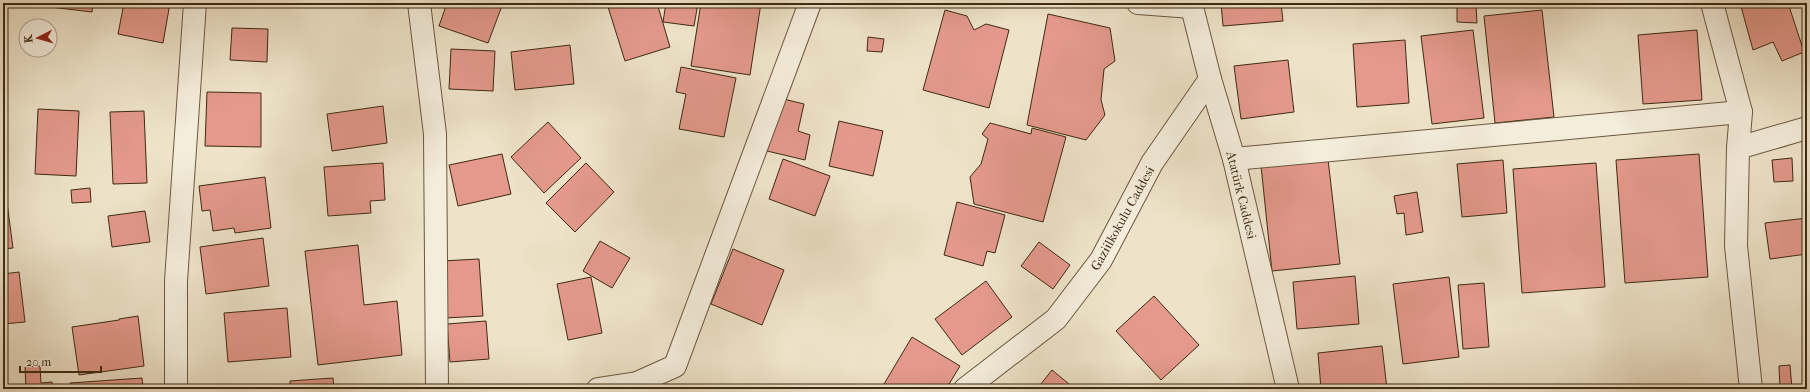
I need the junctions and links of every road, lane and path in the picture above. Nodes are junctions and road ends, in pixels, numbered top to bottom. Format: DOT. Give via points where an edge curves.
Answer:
graph roads {
  1 [pos="195,3"];
  2 [pos="419,3"];
  3 [pos="810,3"];
  4 [pos="1138,3"];
  5 [pos="1712,3"];
  6 [pos="1191,5"];
  7 [pos="1210,79"];
  8 [pos="1740,112"];
  9 [pos="1807,128"];
  10 [pos="1738,148"];
  11 [pos="1234,159"];
  12 [pos="176,389"];
  13 [pos="437,389"];
  14 [pos="598,389"];
  15 [pos="965,389"];
  16 [pos="1288,389"];
  17 [pos="1751,389"];
  1 -- 12 [label="street" via="176,281"];
  2 -- 13 [label="street" via="435,134"];
  3 -- 14 [label="street" via="675,366 637,383"];
  4 -- 6 [label="street"];
  5 -- 8 [label="street"];
  6 -- 7 [label="street, Atatürk Caddesi"];
  7 -- 11 [label="street, Atatürk Caddesi"];
  7 -- 15 [label="street, Gaziilkokulu Caddesi" via="1152,163 1101,260 1056,318"];
  8 -- 10 [label="street"];
  8 -- 11 [label="street"];
  9 -- 10 [label="street"];
  10 -- 17 [label="street" via="1736,246"];
  11 -- 16 [label="street, Atatürk Caddesi"];
}
